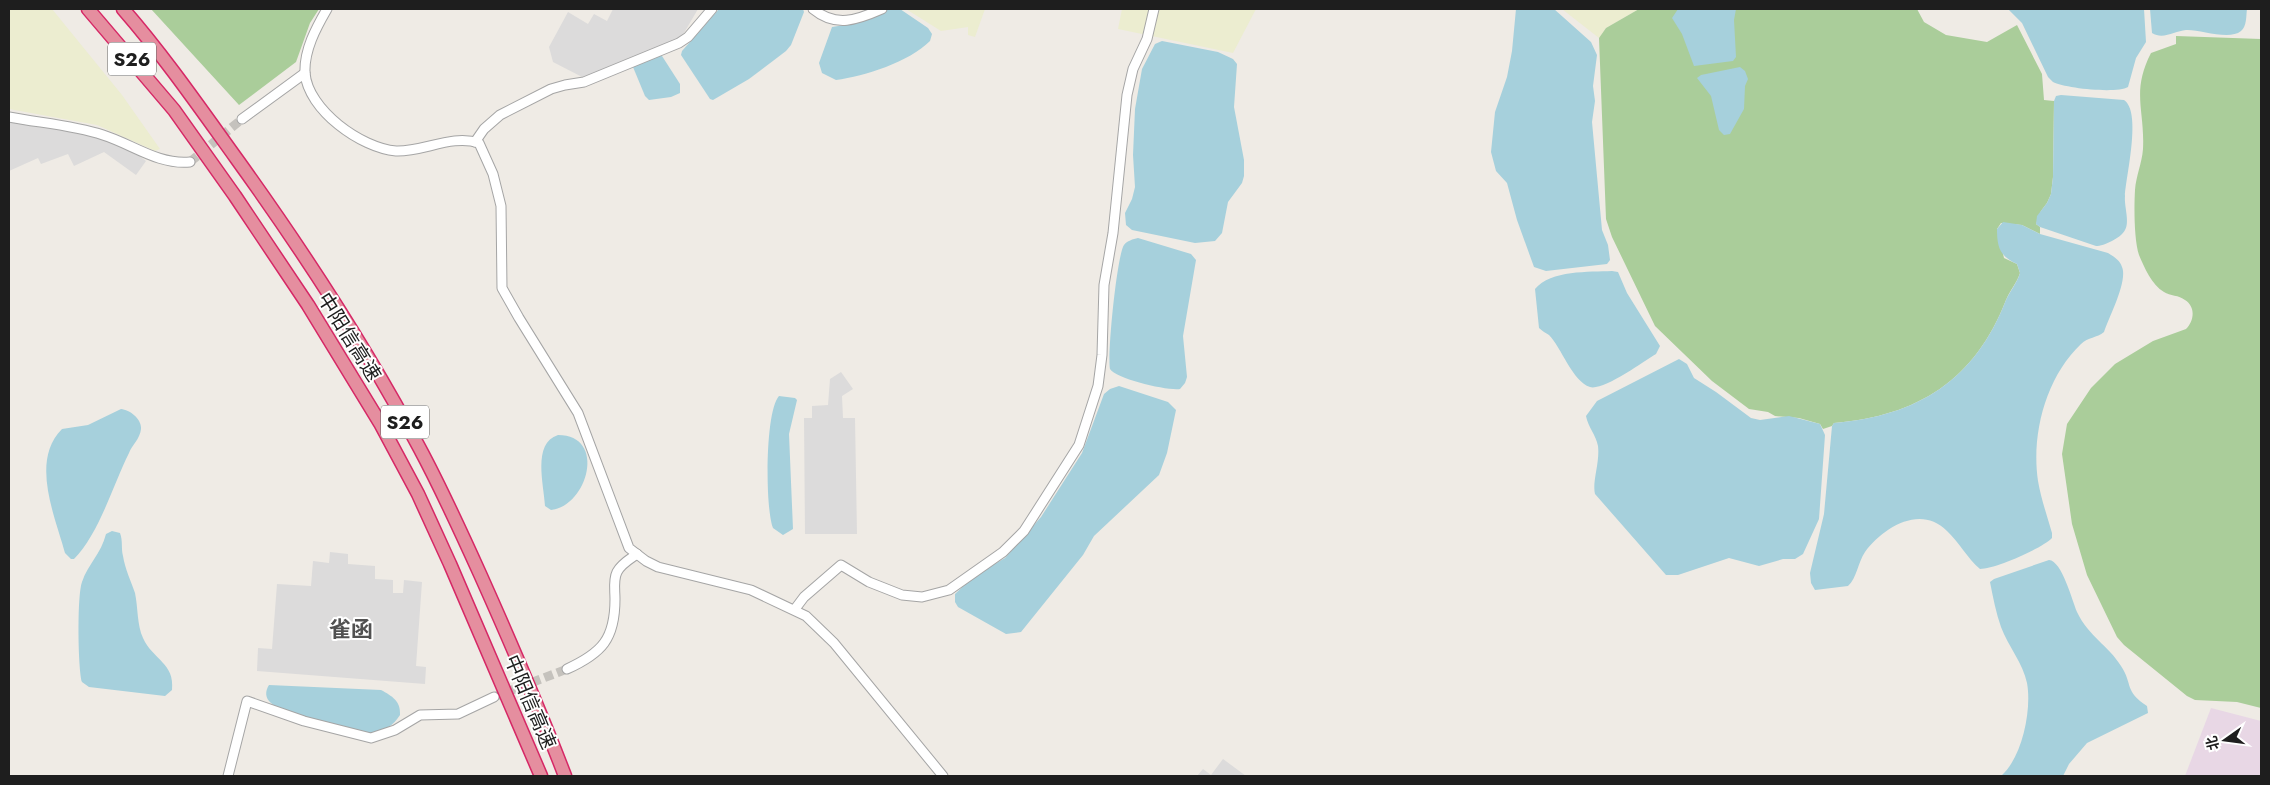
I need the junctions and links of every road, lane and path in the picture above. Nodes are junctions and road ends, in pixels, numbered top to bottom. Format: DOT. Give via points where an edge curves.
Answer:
graph roads {
  1 [pos="88,9"];
  2 [pos="123,9"];
  3 [pos="327,9"];
  4 [pos="712,9"];
  5 [pos="813,9"];
  6 [pos="882,9"];
  7 [pos="1154,9"];
  8 [pos="305,74"];
  9 [pos="9,117"];
  10 [pos="242,119"];
  11 [pos="475,142"];
  12 [pos="190,162"];
  13 [pos="637,554"];
  14 [pos="794,609"];
  15 [pos="567,669"];
  16 [pos="494,697"];
  17 [pos="228,776"];
  18 [pos="541,776"];
  19 [pos="565,776"];
  20 [pos="943,776"];
  1 -- 18 [label="highway, 中阳信高速 / S26" via="174,110 235,196 308,305 380,423 454,572"];
  2 -- 19 [label="highway, 中阳信高速 / S26" via="158,50 254,183 327,293 399,412 471,554"];
  3 -- 8 [label="street" via="312,38"];
  4 -- 11 [label="street" via="679,43 584,82 551,90 500,115"];
  5 -- 6 [label="street" via="826,18 846,21 860,19"];
  7 -- 14 [label="street" via="1147,38 1133,69 1126,102 1113,233 1104,285 1098,386 1079,445 1024,531 1004,552 949,590 922,597 902,595 869,582 841,565"];
  8 -- 10 [label="street"];
  8 -- 11 [label="street" via="315,99 330,118 368,142 397,151 462,140"];
  9 -- 12 [label="street" via="103,135 158,158"];
  11 -- 13 [label="street" via="481,145 487,156 501,206 502,288 578,414 630,548"];
  13 -- 14 [label="street" via="658,567 751,590"];
  13 -- 15 [label="street" via="622,566 615,579 615,621 612,629 597,652"];
  14 -- 20 [label="street" via="816,624 834,643"];
  16 -- 17 [label="street" via="458,714 420,715 395,730 371,738 304,721 247,700"];
}
